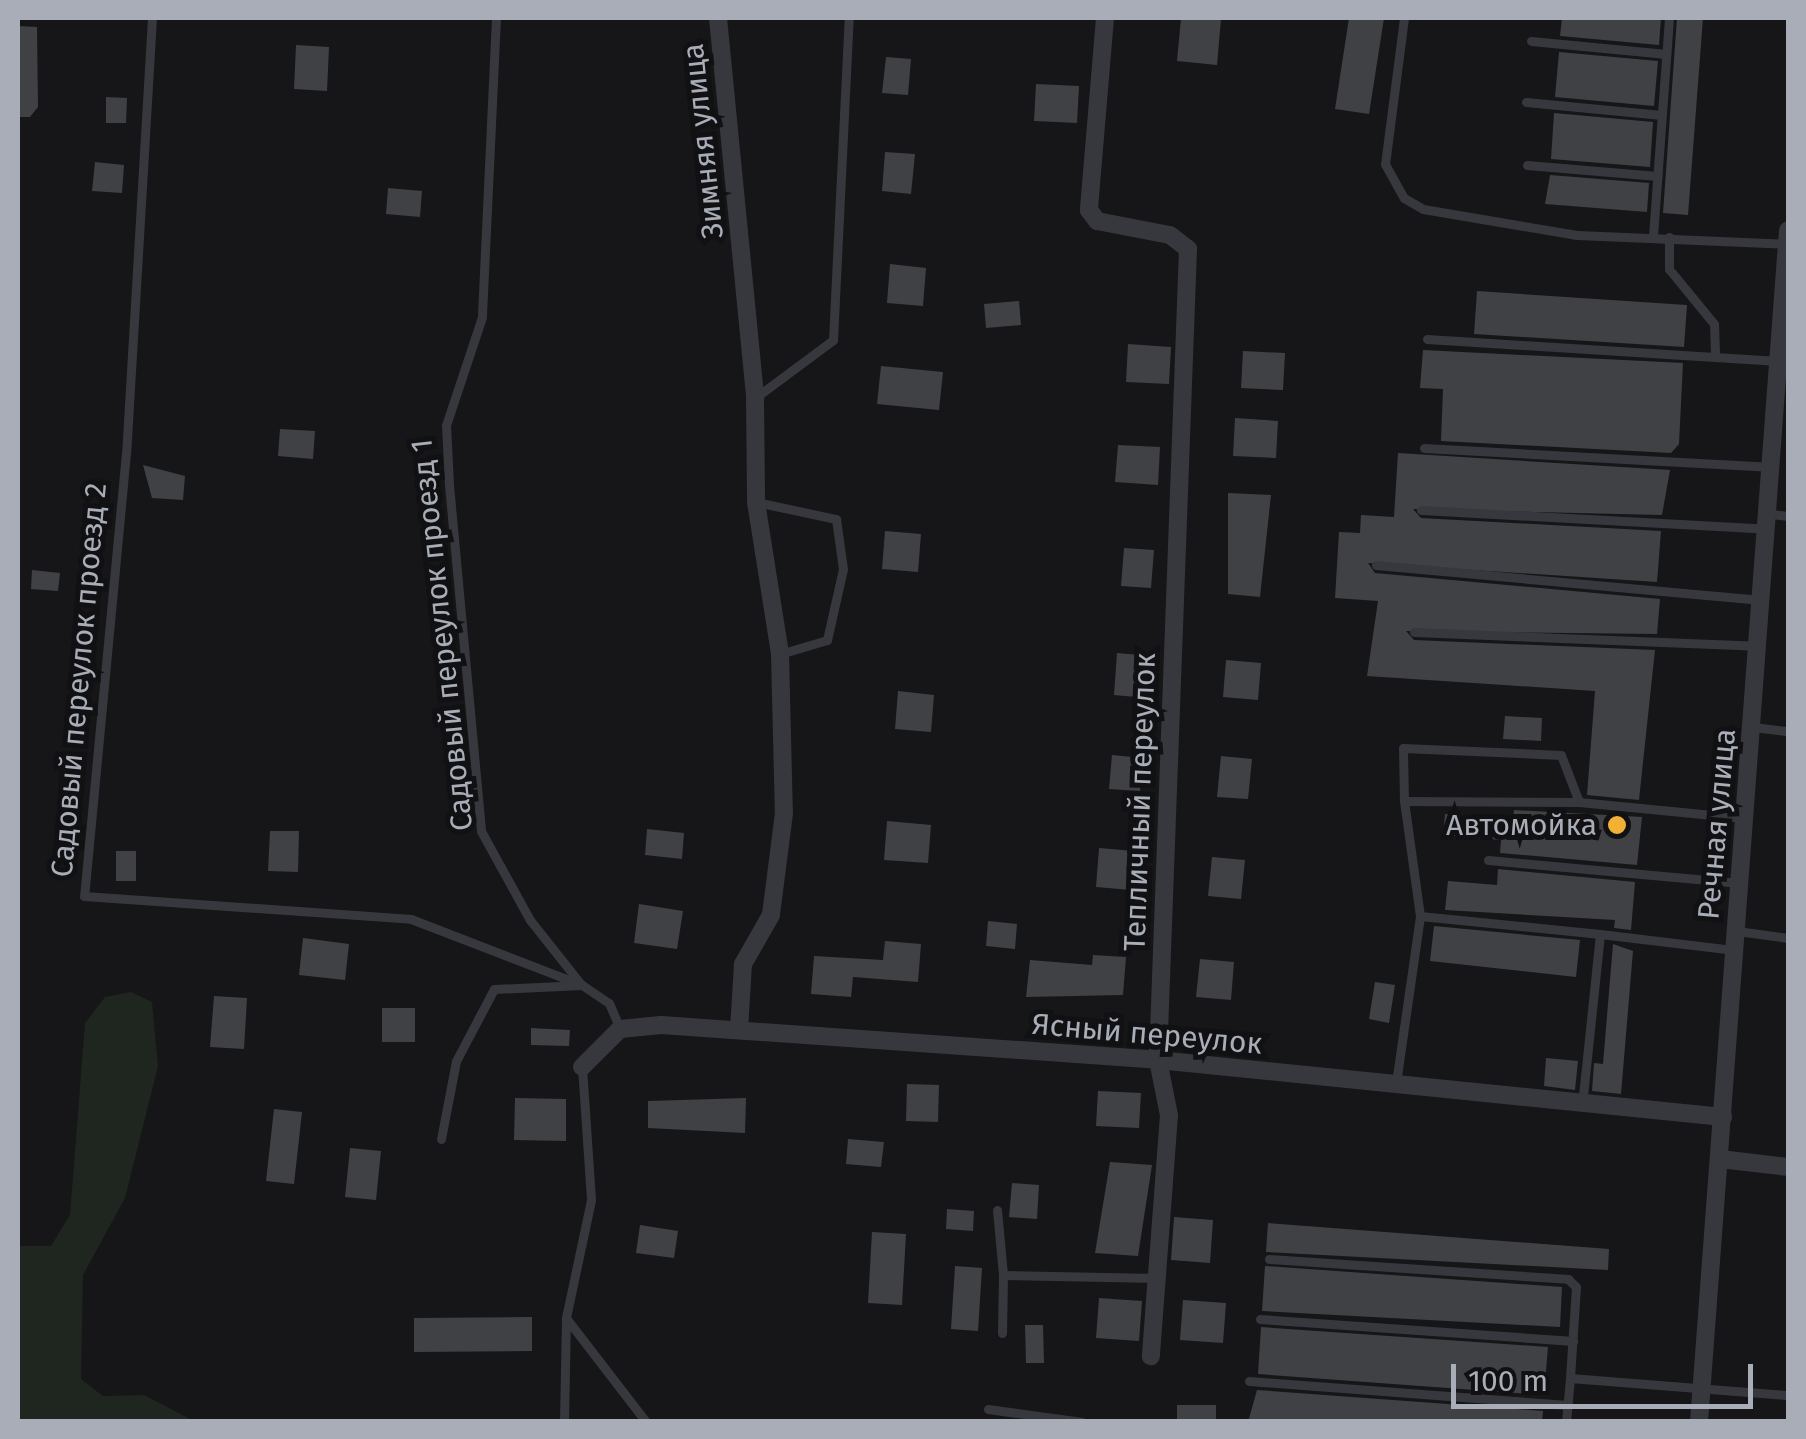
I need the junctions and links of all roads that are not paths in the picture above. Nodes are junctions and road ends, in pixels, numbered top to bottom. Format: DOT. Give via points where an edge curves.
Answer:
graph roads {
  1 [pos="152,18"];
  2 [pos="496,18"];
  3 [pos="718,18"];
  4 [pos="849,18"];
  5 [pos="1105,18"];
  6 [pos="1404,18"];
  7 [pos="1668,18"];
  8 [pos="1531,41"];
  9 [pos="1666,54"];
  10 [pos="1526,102"];
  11 [pos="1662,115"];
  12 [pos="1527,165"];
  13 [pos="1658,176"];
  14 [pos="1788,230"];
  15 [pos="1653,236"];
  16 [pos="1669,237"];
  17 [pos="1788,244"];
  18 [pos="1427,339"];
  19 [pos="1714,356"];
  20 [pos="1786,361"];
  21 [pos="756,398"];
  22 [pos="1424,448"];
  23 [pos="1776,467"];
  24 [pos="756,502"];
  25 [pos="1420,510"];
  26 [pos="1777,520"];
  27 [pos="1376,566"];
  28 [pos="1764,600"];
  29 [pos="1414,632"];
  30 [pos="1760,646"];
  31 [pos="780,654"];
  32 [pos="1753,727"];
  33 [pos="1788,731"];
  34 [pos="1404,801"];
  35 [pos="1579,802"];
  36 [pos="1746,818"];
  37 [pos="1488,860"];
  38 [pos="1740,883"];
  39 [pos="1420,916"];
  40 [pos="1600,934"];
  41 [pos="1788,938"];
  42 [pos="1736,940"];
  43 [pos="582,985"];
  44 [pos="620,1029"];
  45 [pos="739,1030"];
  46 [pos="1158,1060"];
  47 [pos="582,1068"];
  48 [pos="1396,1086"];
  49 [pos="1582,1107"];
  50 [pos="1723,1117"];
  51 [pos="441,1139"];
  52 [pos="1720,1159"];
  53 [pos="1788,1167"];
  54 [pos="997,1210"];
  55 [pos="1269,1260"];
  56 [pos="1003,1274"];
  57 [pos="1157,1278"];
  58 [pos="566,1318"];
  59 [pos="1260,1319"];
  60 [pos="1002,1333"];
  61 [pos="1573,1342"];
  62 [pos="1151,1356"];
  63 [pos="1570,1378"];
  64 [pos="1249,1380"];
  65 [pos="1702,1387"];
  66 [pos="1788,1395"];
  67 [pos="1568,1406"];
  68 [pos="988,1409"];
  69 [pos="564,1422"];
  70 [pos="646,1422"];
  71 [pos="1082,1422"];
  72 [pos="1566,1422"];
  73 [pos="1699,1422"];
  1 -- 43 [label="lane, Садовый переулок проезд 2" via="126,454 84,896 411,919"];
  2 -- 43 [label="lane, Садовый переулок проезд 1" via="482,317 446,425 449,485 481,831 530,920"];
  3 -- 21 [label="street, Зимняя улица"];
  4 -- 21 [label="lane" via="834,340"];
  5 -- 46 [label="street, Тепличный переулок" via="1088,210 1097,221 1170,235 1188,249"];
  6 -- 15 [label="lane" via="1385,164 1404,198 1452,217"];
  7 -- 9 [label="lane"];
  8 -- 9 [label="lane"];
  9 -- 11 [label="lane"];
  10 -- 11 [label="lane"];
  11 -- 13 [label="lane"];
  12 -- 13 [label="lane"];
  13 -- 15 [label="lane"];
  14 -- 17 [label="street, Речная улица"];
  15 -- 16 [label="lane"];
  16 -- 17 [label="lane"];
  16 -- 19 [label="lane" via="1669,269 1714,324"];
  17 -- 20 [label="street, Речная улица"];
  18 -- 19 [label="lane"];
  19 -- 20 [label="lane"];
  20 -- 23 [label="street, Речная улица"];
  21 -- 24 [label="street, Зимняя улица"];
  22 -- 23 [label="lane"];
  23 -- 26 [label="street, Речная улица"];
  24 -- 31 [label="street, Зимняя улица"];
  24 -- 31 [label="lane" via="836,519 843,570 827,640"];
  25 -- 26 [label="lane"];
  26 -- 28 [label="street, Речная улица"];
  27 -- 28 [label="lane"];
  28 -- 30 [label="street, Речная улица"];
  29 -- 30 [label="lane"];
  30 -- 32 [label="street, Речная улица"];
  31 -- 45 [label="street, Зимняя улица" via="784,812 771,914 743,964"];
  32 -- 33 [label="lane"];
  32 -- 36 [label="street, Речная улица"];
  34 -- 35 [label="lane"];
  34 -- 35 [label="lane" via="1403,748 1561,755"];
  34 -- 39 [label="lane"];
  35 -- 36 [label="lane"];
  36 -- 38 [label="street, Речная улица"];
  37 -- 38 [label="lane"];
  38 -- 42 [label="street, Речная улица"];
  39 -- 40 [label="lane"];
  39 -- 48 [label="lane"];
  40 -- 42 [label="lane"];
  40 -- 49 [label="lane"];
  41 -- 42 [label="lane"];
  42 -- 50 [label="street, Речная улица"];
  43 -- 44 [label="lane, Садовый переулок проезд 1" via="609,1004"];
  43 -- 51 [label="lane" via="494,990 456,1061"];
  44 -- 45 [label="street, Ясный переулок"];
  44 -- 47 [label="street"];
  45 -- 46 [label="street, Ясный переулок"];
  46 -- 48 [label="street, Ясный переулок"];
  46 -- 57 [label="street, Тепличный переулок" via="1168,1115"];
  47 -- 58 [label="lane" via="591,1200"];
  48 -- 49 [label="street, Ясный переулок"];
  49 -- 50 [label="street, Ясный переулок"];
  50 -- 52 [label="street, Речная улица"];
  52 -- 53 [label="street"];
  52 -- 65 [label="street, Речная улица"];
  54 -- 56 [label="lane"];
  55 -- 61 [label="lane" via="1568,1278 1576,1287"];
  56 -- 57 [label="lane"];
  56 -- 60 [label="lane"];
  57 -- 62 [label="street, Тепличный переулок"];
  58 -- 69 [label="lane"];
  58 -- 70 [label="lane"];
  59 -- 61 [label="lane"];
  61 -- 63 [label="lane"];
  63 -- 65 [label="lane"];
  63 -- 67 [label="lane"];
  64 -- 67 [label="lane"];
  65 -- 66 [label="lane"];
  65 -- 73 [label="street, Речная улица"];
  67 -- 72 [label="lane"];
  68 -- 71 [label="lane"];
}
